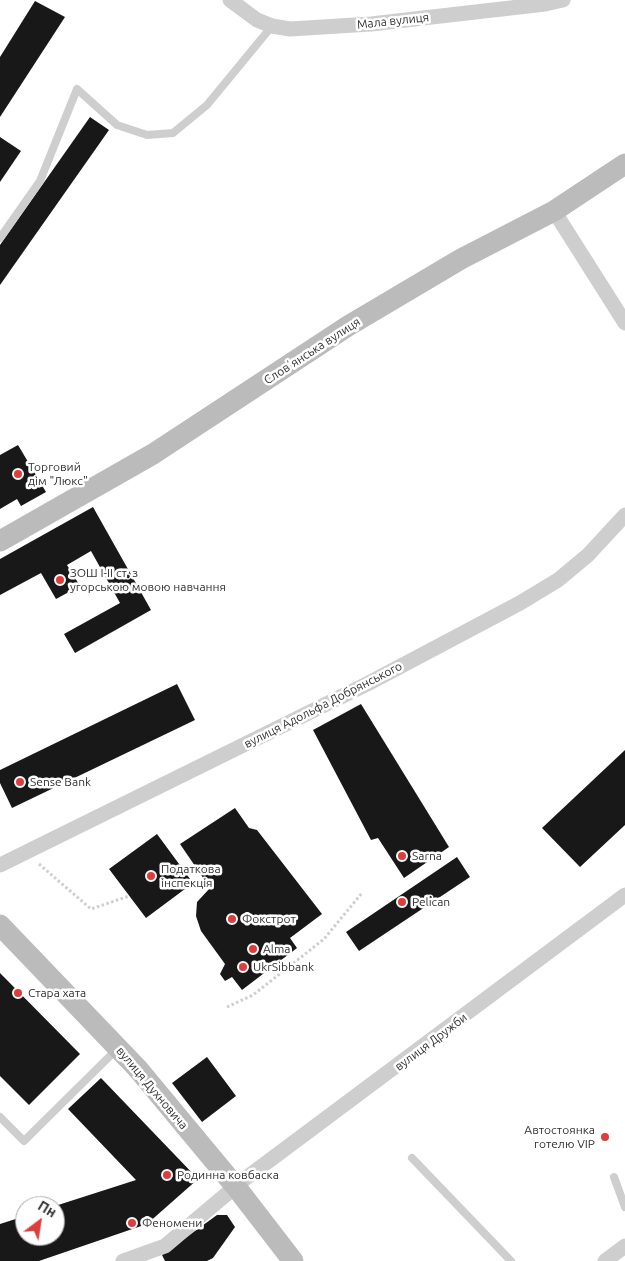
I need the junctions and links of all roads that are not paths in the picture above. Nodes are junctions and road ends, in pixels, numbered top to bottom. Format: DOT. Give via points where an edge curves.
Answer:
graph roads {
  1 [pos="230,0"];
  2 [pos="563,0"];
  3 [pos="272,26"];
  4 [pos="625,164"];
  5 [pos="554,211"];
  6 [pos="0,238"];
  7 [pos="625,323"];
  8 [pos="625,515"];
  9 [pos="0,541"];
  10 [pos="0,865"];
  11 [pos="625,895"];
  12 [pos="0,925"];
  13 [pos="118,1047"];
  14 [pos="0,1117"];
  15 [pos="412,1158"];
  16 [pos="614,1177"];
  17 [pos="236,1187"];
  18 [pos="625,1207"];
  19 [pos="625,1246"];
  20 [pos="123,1261"];
  21 [pos="293,1261"];
  22 [pos="511,1261"];
  23 [pos="605,1261"];
  1 -- 3 [label="street, Мала вулиця" via="257,20"];
  2 -- 3 [label="street, Мала вулиця" via="370,24 290,29"];
  3 -- 6 [label="lane" via="207,105 173,133 147,135 118,126 77,89 40,180"];
  4 -- 5 [label="street, Словʼянська вулиця"];
  5 -- 7 [label="street"];
  5 -- 9 [label="street, Словʼянська вулиця" via="461,259 348,326 153,454"];
  8 -- 10 [label="street, вулиця Адольфа Добрянського" via="588,555 558,580 520,603 369,683"];
  11 -- 17 [label="street, вулиця Дружби"];
  12 -- 13 [label="street, вулиця Духновича"];
  13 -- 14 [label="lane" via="24,1141"];
  13 -- 17 [label="street, вулиця Духновича"];
  15 -- 22 [label="lane"];
  16 -- 18 [label="lane"];
  17 -- 20 [label="street, вулиця Дружби" via="165,1246"];
  17 -- 21 [label="street, вулиця Духновича"];
  19 -- 23 [label="street"];
}
